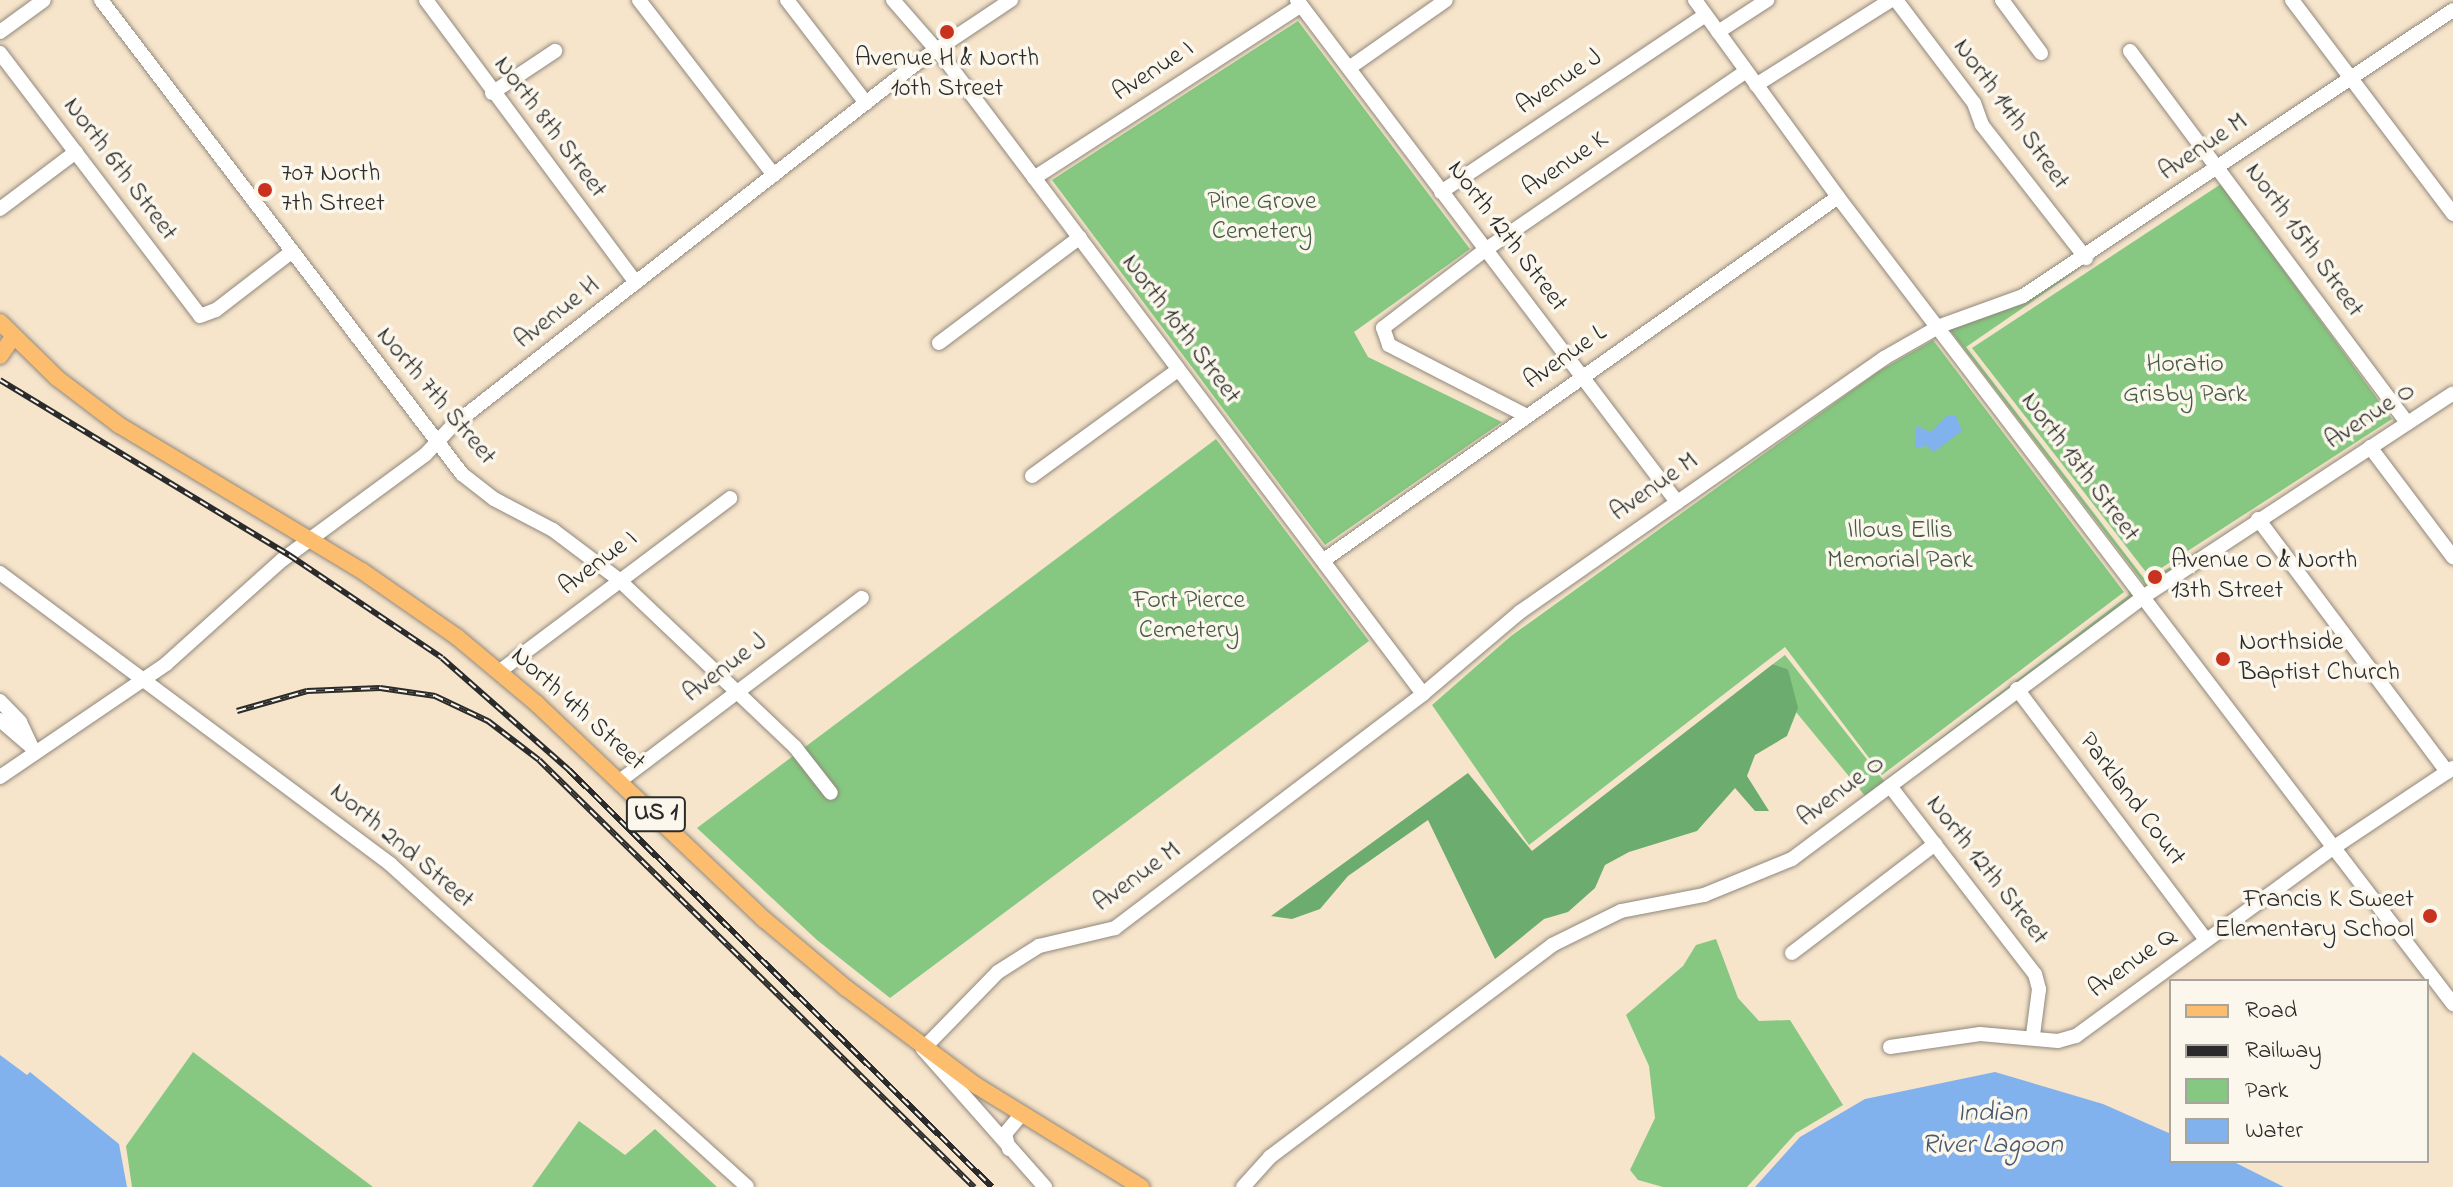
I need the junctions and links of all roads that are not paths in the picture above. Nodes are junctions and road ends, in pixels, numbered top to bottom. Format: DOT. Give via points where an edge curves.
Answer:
graph roads {
  1 [pos="44,0"];
  2 [pos="101,0"];
  3 [pos="426,0"];
  4 [pos="639,0"];
  5 [pos="787,0"];
  6 [pos="893,0"];
  7 [pos="1011,0"];
  8 [pos="1446,0"];
  9 [pos="1695,0"];
  10 [pos="1767,0"];
  11 [pos="1893,0"];
  12 [pos="2002,0"];
  13 [pos="2292,0"];
  14 [pos="1299,2"];
  15 [pos="2453,10"];
  16 [pos="1705,15"];
  17 [pos="0,32"];
  18 [pos="1718,32"];
  19 [pos="555,51"];
  20 [pos="935,51"];
  21 [pos="2130,51"];
  22 [pos="0,53"];
  23 [pos="2041,53"];
  24 [pos="1349,68"];
  25 [pos="1746,71"];
  26 [pos="2351,77"];
  27 [pos="1756,85"];
  28 [pos="492,93"];
  29 [pos="866,103"];
  30 [pos="76,152"];
  31 [pos="2219,167"];
  32 [pos="774,175"];
  33 [pos="1034,178"];
  34 [pos="1441,192"];
  35 [pos="1838,197"];
  36 [pos="0,209"];
  37 [pos="2453,214"];
  38 [pos="1080,237"];
  39 [pos="1485,250"];
  40 [pos="290,253"];
  41 [pos="2086,258"];
  42 [pos="636,283"];
  43 [pos="0,322"];
  44 [pos="1940,326"];
  45 [pos="7,340"];
  46 [pos="939,343"];
  47 [pos="0,356"];
  48 [pos="1178,370"];
  49 [pos="1582,376"];
  50 [pos="2453,393"];
  51 [pos="1525,415"];
  52 [pos="2407,423"];
  53 [pos="436,442"];
  54 [pos="2370,447"];
  55 [pos="1032,476"];
  56 [pos="730,498"];
  57 [pos="1677,502"];
  58 [pos="2258,519"];
  59 [pos="311,540"];
  60 [pos="2453,557"];
  61 [pos="1324,560"];
  62 [pos="0,573"];
  63 [pos="618,579"];
  64 [pos="2146,595"];
  65 [pos="862,598"];
  66 [pos="500,671"];
  67 [pos="145,679"];
  68 [pos="2017,689"];
  69 [pos="734,692"];
  70 [pos="1423,694"];
  71 [pos="0,701"];
  72 [pos="0,720"];
  73 [pos="33,749"];
  74 [pos="2450,770"];
  75 [pos="0,777"];
  76 [pos="621,780"];
  77 [pos="1890,786"];
  78 [pos="831,793"];
  79 [pos="1935,844"];
  80 [pos="2336,846"];
  81 [pos="2206,940"];
  82 [pos="1792,953"];
  83 [pos="2453,1004"];
  84 [pos="2033,1035"];
  85 [pos="1890,1047"];
  86 [pos="923,1049"];
  87 [pos="1021,1115"];
  88 [pos="1009,1149"];
  89 [pos="746,1187"];
  90 [pos="1045,1187"];
  91 [pos="1141,1187"];
  92 [pos="1243,1187"];
  1 -- 17 [label="street"];
  2 -- 40 [label="street, North 7th Street"];
  3 -- 28 [label="street, North 8th Street"];
  4 -- 32 [label="street"];
  5 -- 29 [label="street"];
  6 -- 20 [label="street, North 10th Street"];
  7 -- 20 [label="street, Avenue H"];
  8 -- 24 [label="street"];
  9 -- 16 [label="street, North 13th Street"];
  10 -- 18 [label="street"];
  11 -- 27 [label="street"];
  11 -- 41 [label="street, North 14th Street"];
  12 -- 23 [label="street"];
  13 -- 26 [label="street"];
  14 -- 24 [label="street, North 12th Street"];
  14 -- 33 [label="street, Avenue I"];
  15 -- 26 [label="street, Avenue M"];
  16 -- 18 [label="street, North 13th Street"];
  16 -- 34 [label="street, Avenue J"];
  18 -- 25 [label="street, North 13th Street"];
  19 -- 28 [label="street"];
  20 -- 29 [label="street, Avenue H"];
  20 -- 33 [label="street, North 10th Street"];
  21 -- 31 [label="street, North 15th Street"];
  22 -- 30 [label="street, North 6th Street"];
  24 -- 34 [label="street, North 12th Street"];
  25 -- 27 [label="street, North 13th Street"];
  25 -- 39 [label="street, Avenue K"];
  26 -- 31 [label="street, Avenue M"];
  26 -- 37 [label="street"];
  27 -- 35 [label="street, North 13th Street"];
  28 -- 42 [label="street, North 8th Street"];
  29 -- 32 [label="street, Avenue H"];
  30 -- 36 [label="street"];
  30 -- 40 [label="street, North 6th Street" via="200,316 216,310"];
  31 -- 41 [label="street, Avenue M"];
  31 -- 52 [label="street, North 15th Street"];
  32 -- 42 [label="street, Avenue H"];
  33 -- 38 [label="street, North 10th Street"];
  34 -- 39 [label="street, North 12th Street"];
  35 -- 44 [label="street, North 13th Street"];
  35 -- 49 [label="street, Avenue L"];
  38 -- 46 [label="street"];
  38 -- 48 [label="street, North 10th Street"];
  39 -- 49 [label="street, North 12th Street"];
  39 -- 51 [label="street, Avenue K" via="1387,321 1382,334 1389,345"];
  40 -- 53 [label="street, North 7th Street"];
  41 -- 44 [label="street, Avenue M" via="2023,296"];
  42 -- 53 [label="street, Avenue H"];
  43 -- 45 [label="main road, North 4th Street / US 1"];
  44 -- 57 [label="street, Avenue M" via="1884,358"];
  44 -- 64 [label="street, North 13th Street"];
  45 -- 47 [label="main road"];
  45 -- 59 [label="main road, North 4th Street / US 1" via="119,425"];
  48 -- 55 [label="street"];
  48 -- 61 [label="street, North 10th Street"];
  49 -- 51 [label="street, Avenue L"];
  49 -- 57 [label="street, North 12th Street"];
  50 -- 52 [label="street, Avenue O"];
  51 -- 61 [label="street, Avenue L"];
  52 -- 54 [label="street, Avenue O"];
  53 -- 59 [label="street, Avenue H"];
  53 -- 63 [label="street, North 7th Street" via="462,474 494,499 553,530"];
  54 -- 58 [label="street, Avenue O"];
  54 -- 60 [label="street"];
  56 -- 63 [label="street, Avenue I"];
  57 -- 70 [label="street, Avenue M" via="1516,615"];
  58 -- 64 [label="street, Avenue O"];
  58 -- 74 [label="street"];
  59 -- 66 [label="main road, North 4th Street / US 1"];
  59 -- 67 [label="street, Avenue H"];
  61 -- 70 [label="street, North 10th Street"];
  62 -- 67 [label="street, North 2nd Street"];
  63 -- 66 [label="street, Avenue I"];
  63 -- 69 [label="street, North 7th Street"];
  64 -- 68 [label="street, Avenue O"];
  64 -- 80 [label="street, North 13th Street"];
  65 -- 69 [label="street, Avenue J"];
  66 -- 76 [label="main road, North 4th Street / US 1"];
  67 -- 73 [label="street, Avenue H"];
  67 -- 89 [label="street, North 2nd Street" via="390,864"];
  68 -- 77 [label="street, Avenue O"];
  68 -- 81 [label="street, Parkland Court"];
  69 -- 76 [label="street, Avenue J"];
  69 -- 78 [label="street, North 7th Street" via="795,747"];
  70 -- 86 [label="street, Avenue M" via="1115,928 1019,955"];
  71 -- 73 [label="street" via="20,722"];
  72 -- 73 [label="street"];
  73 -- 75 [label="street, Avenue H"];
  74 -- 80 [label="street, Avenue Q"];
  76 -- 86 [label="main road, North 4th Street / US 1" via="765,920"];
  77 -- 79 [label="street, North 12th Street"];
  77 -- 92 [label="street, Avenue O" via="1792,859 1753,879 1704,895 1621,911 1552,945 1270,1157"];
  79 -- 82 [label="street"];
  79 -- 84 [label="street, North 12th Street" via="2035,974 2039,989"];
  80 -- 81 [label="street, Avenue Q"];
  80 -- 83 [label="street, North 13th Street"];
  81 -- 84 [label="street, Avenue Q" via="2076,1036 2058,1041"];
  84 -- 85 [label="street, Avenue Q" via="1980,1034"];
  86 -- 87 [label="main road, North 4th Street / US 1"];
  86 -- 88 [label="street"];
  87 -- 88 [label="street" via="1005,1134"];
  87 -- 91 [label="main road, North 4th Street / US 1"];
  88 -- 90 [label="street"];
}
